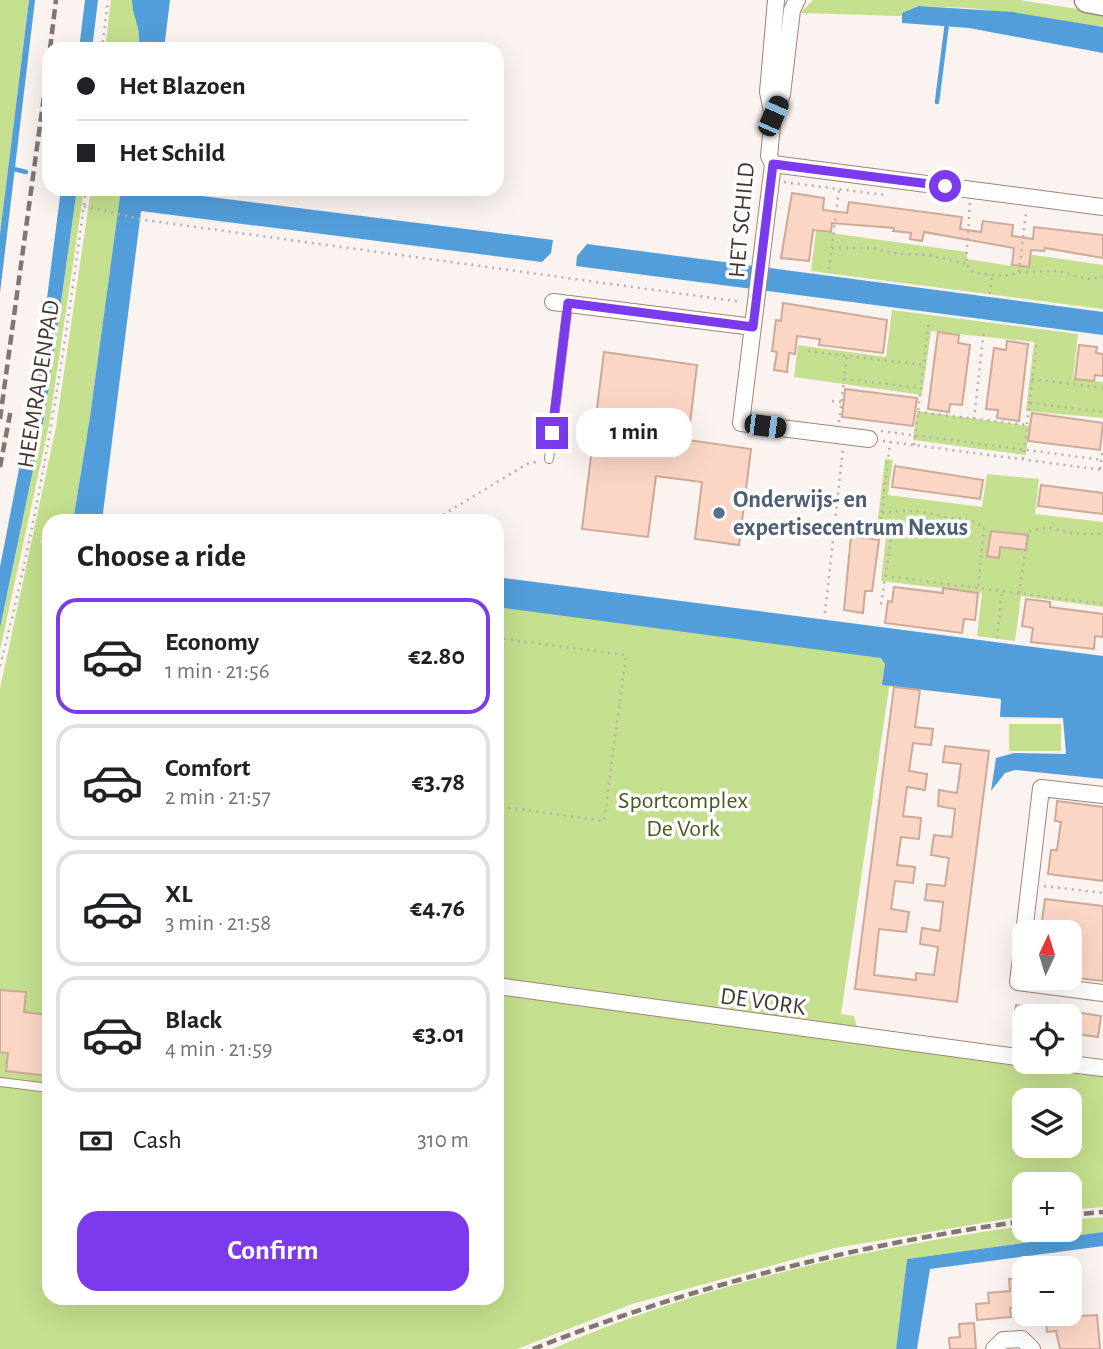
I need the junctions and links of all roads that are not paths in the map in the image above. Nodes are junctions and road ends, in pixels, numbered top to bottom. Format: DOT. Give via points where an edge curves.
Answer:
graph roads {
  1 [pos="776,0"];
  2 [pos="797,0"];
  3 [pos="1087,0"];
  4 [pos="1103,3"];
  5 [pos="773,116"];
  6 [pos="773,164"];
  7 [pos="1103,207"];
  8 [pos="561,302"];
  9 [pos="753,327"];
  10 [pos="873,435"];
  11 [pos="549,459"];
  12 [pos="1103,795"];
  13 [pos="1026,920"];
  14 [pos="504,987"];
  15 [pos="1080,990"];
  16 [pos="1103,993"];
  17 [pos="1012,1056"];
  18 [pos="1082,1065"];
  19 [pos="1103,1068"];
  20 [pos="0,1082"];
  21 [pos="42,1087"];
  22 [pos="994,1349"];
  23 [pos="1032,1349"];
  1 -- 5 [label="street, HET SCHILD" via="768,92"];
  2 -- 5 [label="street, HET SCHILD" via="782,94"];
  3 -- 4 [label="main road"];
  5 -- 6 [label="street, HET SCHILD" via="769,156"];
  6 -- 7 [label="street" via="840,181 971,190 1026,205"];
  6 -- 9 [label="street, HET SCHILD"];
  8 -- 9 [label="street"];
  8 -- 11 [label="lane"];
  9 -- 10 [label="street, HET SCHILD" via="741,423 841,436"];
  12 -- 13 [label="street" via="1041,788"];
  14 -- 17 [label="street, DE VORK"];
  15 -- 16 [label="street"];
  18 -- 19 [label="street"];
  20 -- 21 [label="lane"];
  22 -- 23 [label="street" via="1003,1340 1022,1339"];
}
